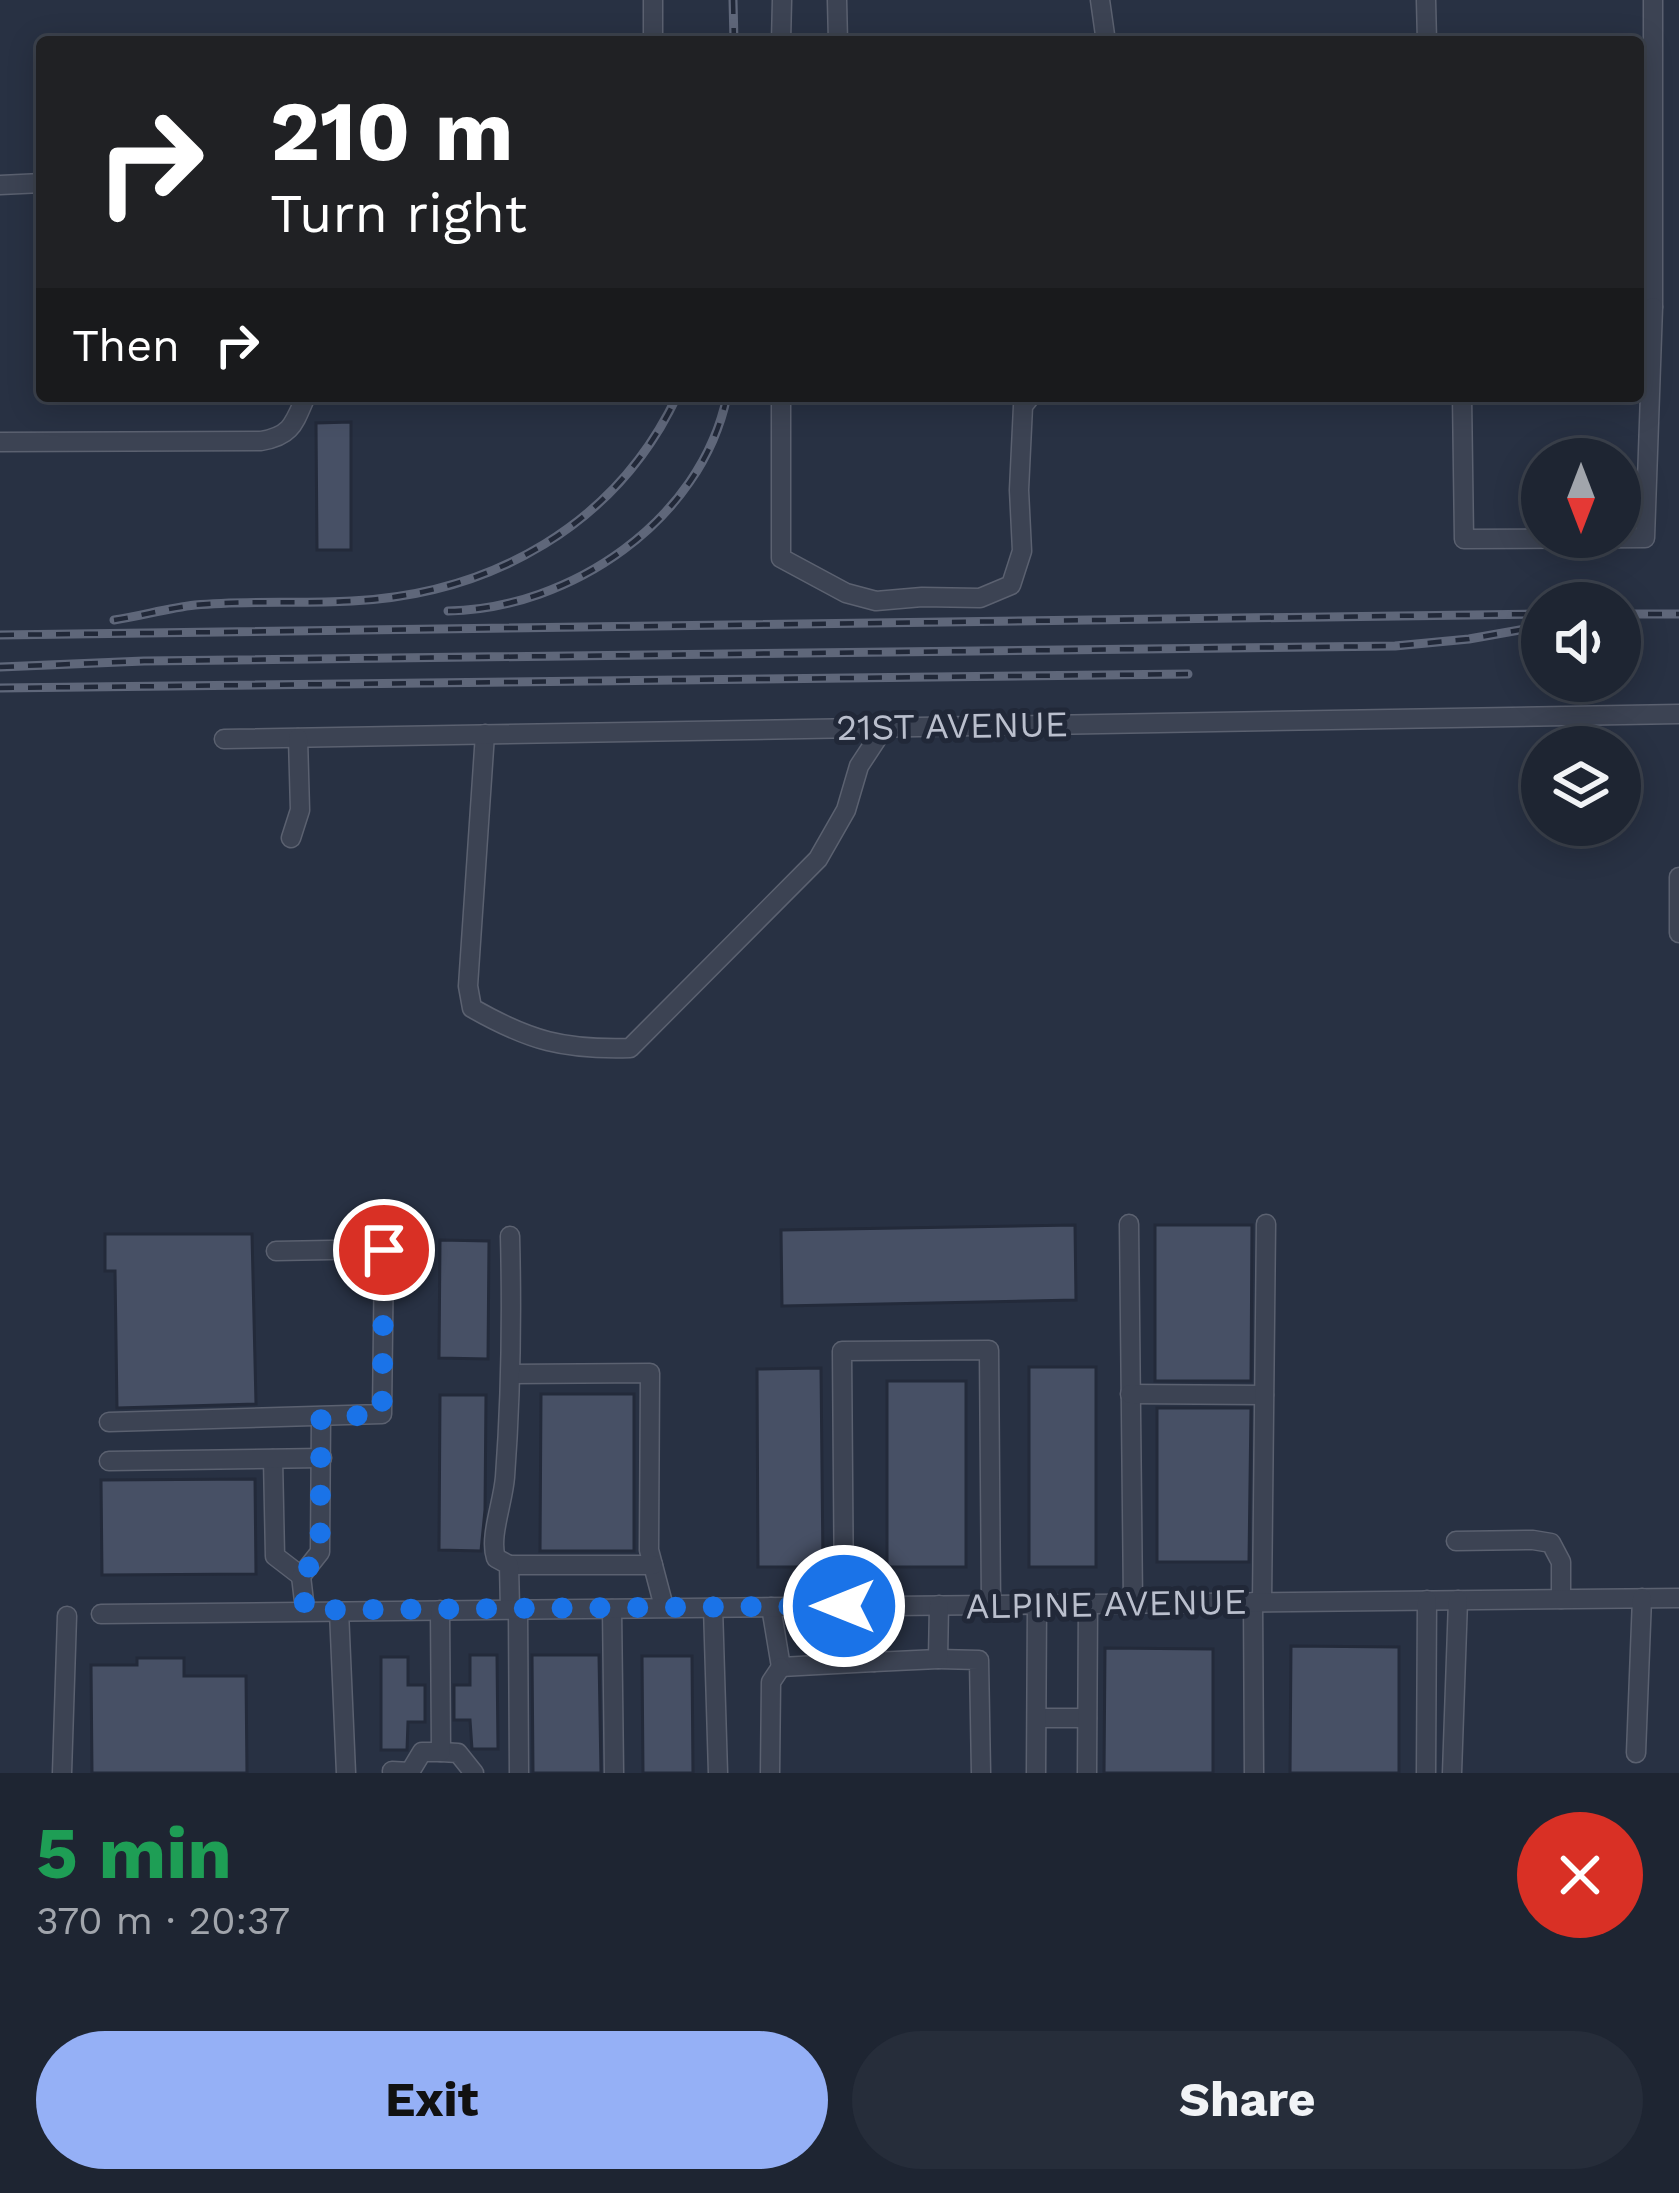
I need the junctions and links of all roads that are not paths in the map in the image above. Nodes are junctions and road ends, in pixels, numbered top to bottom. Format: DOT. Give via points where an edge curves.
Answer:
graph roads {
  1 [pos="652,0"];
  2 [pos="782,0"];
  3 [pos="838,0"];
  4 [pos="1100,0"];
  5 [pos="1426,0"];
  6 [pos="1654,0"];
  7 [pos="653,36"];
  8 [pos="781,36"];
  9 [pos="838,36"];
  10 [pos="1105,36"];
  11 [pos="1427,36"];
  12 [pos="36,182"];
  13 [pos="0,185"];
  14 [pos="1645,307"];
  15 [pos="303,402"];
  16 [pos="781,402"];
  17 [pos="1027,402"];
  18 [pos="1462,402"];
  19 [pos="0,442"];
  20 [pos="1679,713"];
  21 [pos="884,728"];
  22 [pos="485,734"];
  23 [pos="298,738"];
  24 [pos="224,739"];
  25 [pos="291,838"];
  26 [pos="1679,877"];
  27 [pos="1679,933"];
  28 [pos="1266,1223"];
  29 [pos="1129,1224"];
  30 [pos="510,1236"];
  31 [pos="276,1251"];
  32 [pos="512,1374"];
  33 [pos="1130,1394"];
  34 [pos="1264,1396"];
  35 [pos="321,1418"];
  36 [pos="109,1422"];
  37 [pos="322,1458"];
  38 [pos="274,1459"];
  39 [pos="109,1461"];
  40 [pos="1456,1541"];
  41 [pos="653,1564"];
  42 [pos="509,1565"];
  43 [pos="302,1576"];
  44 [pos="1642,1598"];
  45 [pos="1679,1598"];
  46 [pos="1562,1599"];
  47 [pos="1427,1600"];
  48 [pos="1458,1600"];
  49 [pos="1257,1602"];
  50 [pos="1037,1604"];
  51 [pos="1088,1604"];
  52 [pos="1133,1604"];
  53 [pos="939,1605"];
  54 [pos="992,1605"];
  55 [pos="844,1606"];
  56 [pos="874,1606"];
  57 [pos="664,1607"];
  58 [pos="713,1607"];
  59 [pos="771,1607"];
  60 [pos="612,1609"];
  61 [pos="305,1610"];
  62 [pos="440,1610"];
  63 [pos="514,1610"];
  64 [pos="339,1611"];
  65 [pos="100,1614"];
  66 [pos="68,1616"];
  67 [pos="938,1659"];
  68 [pos="874,1662"];
  69 [pos="781,1667"];
  70 [pos="1036,1718"];
  71 [pos="1087,1718"];
  72 [pos="441,1752"];
  73 [pos="1636,1753"];
  74 [pos="392,1772"];
  75 [pos="62,1773"];
  76 [pos="346,1773"];
  77 [pos="474,1773"];
  78 [pos="520,1773"];
  79 [pos="614,1773"];
  80 [pos="718,1773"];
  81 [pos="770,1773"];
  82 [pos="981,1773"];
  83 [pos="1036,1773"];
  84 [pos="1087,1773"];
  85 [pos="1254,1773"];
  86 [pos="1426,1773"];
  87 [pos="1452,1773"];
  1 -- 7 [label="street"];
  2 -- 8 [label="street"];
  3 -- 9 [label="street"];
  4 -- 10 [label="street"];
  5 -- 11 [label="street"];
  6 -- 14 [label="street"];
  12 -- 13 [label="street"];
  14 -- 18 [label="street" via="1645,538 1464,539"];
  15 -- 19 [label="street" via="281,437 261,441"];
  16 -- 17 [label="street" via="781,558 876,601 980,598 1011,586 1022,550"];
  20 -- 21 [label="street, 21ST AVENUE"];
  21 -- 22 [label="street, 21ST AVENUE"];
  21 -- 22 [label="street" via="818,859 630,1048 581,1049 517,1034 472,1008"];
  22 -- 23 [label="street, 21ST AVENUE"];
  23 -- 24 [label="street, 21ST AVENUE"];
  23 -- 25 [label="street" via="301,809"];
  26 -- 27 [label="street"];
  28 -- 34 [label="street"];
  29 -- 33 [label="street"];
  30 -- 32 [label="street"];
  31 -- 35 [label="street" via="384,1250 382,1414"];
  32 -- 41 [label="street" via="650,1373"];
  32 -- 42 [label="street" via="502,1511 492,1543 496,1558"];
  33 -- 34 [label="street"];
  33 -- 52 [label="street"];
  34 -- 49 [label="street"];
  35 -- 36 [label="street"];
  35 -- 37 [label="street"];
  37 -- 38 [label="street"];
  37 -- 43 [label="street" via="320,1552"];
  38 -- 39 [label="street"];
  38 -- 43 [label="street" via="275,1556"];
  40 -- 46 [label="street" via="1551,1544"];
  41 -- 42 [label="street"];
  41 -- 57 [label="street"];
  42 -- 63 [label="street"];
  43 -- 61 [label="street"];
  44 -- 45 [label="street, ALPINE AVENUE"];
  44 -- 46 [label="street, ALPINE AVENUE"];
  44 -- 73 [label="street"];
  46 -- 48 [label="street, ALPINE AVENUE"];
  47 -- 48 [label="street, ALPINE AVENUE"];
  47 -- 49 [label="street, ALPINE AVENUE"];
  47 -- 86 [label="street"];
  48 -- 87 [label="street"];
  49 -- 52 [label="street, ALPINE AVENUE"];
  49 -- 85 [label="street"];
  50 -- 51 [label="street, ALPINE AVENUE"];
  50 -- 54 [label="street, ALPINE AVENUE"];
  50 -- 70 [label="street"];
  51 -- 52 [label="street, ALPINE AVENUE"];
  51 -- 71 [label="street"];
  53 -- 54 [label="street, ALPINE AVENUE"];
  53 -- 56 [label="street, ALPINE AVENUE"];
  53 -- 67 [label="street"];
  54 -- 55 [label="street" via="989,1350 842,1351"];
  55 -- 56 [label="street, ALPINE AVENUE"];
  55 -- 59 [label="street, ALPINE AVENUE"];
  56 -- 68 [label="street"];
  57 -- 58 [label="street, ALPINE AVENUE"];
  57 -- 60 [label="street, ALPINE AVENUE"];
  58 -- 59 [label="street, ALPINE AVENUE"];
  58 -- 80 [label="street"];
  59 -- 69 [label="street"];
  60 -- 63 [label="street, ALPINE AVENUE"];
  60 -- 79 [label="street"];
  61 -- 64 [label="street, ALPINE AVENUE"];
  61 -- 65 [label="street, ALPINE AVENUE"];
  62 -- 63 [label="street, ALPINE AVENUE"];
  62 -- 64 [label="street, ALPINE AVENUE"];
  62 -- 72 [label="street"];
  63 -- 78 [label="street"];
  64 -- 76 [label="street"];
  66 -- 75 [label="street"];
  67 -- 68 [label="street"];
  67 -- 82 [label="street" via="979,1660"];
  68 -- 69 [label="street"];
  69 -- 81 [label="street" via="771,1682"];
  70 -- 71 [label="street"];
  70 -- 83 [label="street"];
  71 -- 84 [label="street"];
  72 -- 74 [label="street" via="422,1752 410,1772"];
  72 -- 77 [label="street" via="458,1753"];
}
